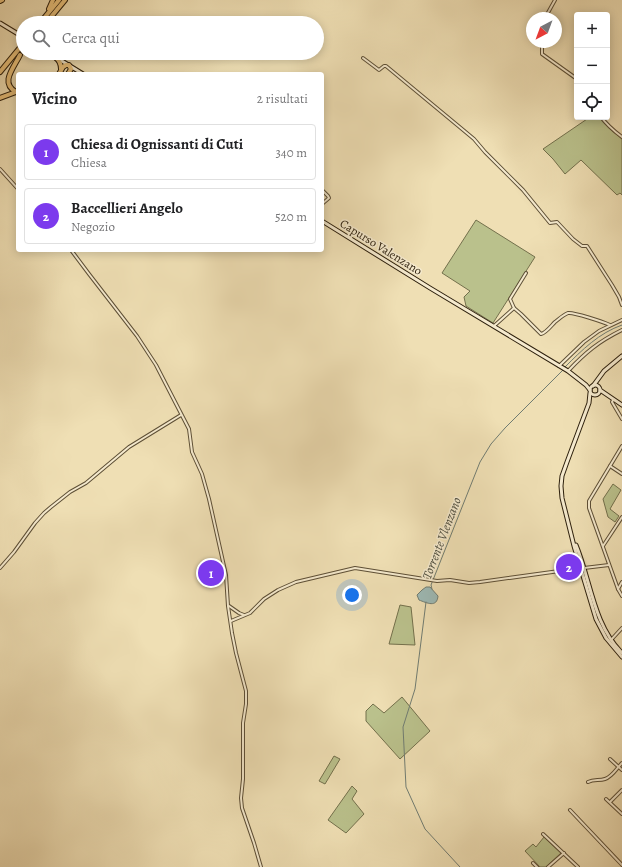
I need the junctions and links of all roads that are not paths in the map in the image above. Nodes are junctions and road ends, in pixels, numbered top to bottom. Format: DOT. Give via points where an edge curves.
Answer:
graph roads {
  1 [pos="53,0"];
  2 [pos="59,0"];
  3 [pos="64,0"];
  4 [pos="555,0"];
  5 [pos="549,12"];
  6 [pos="44,16"];
  7 [pos="46,16"];
  8 [pos="51,16"];
  9 [pos="0,23"];
  10 [pos="16,33"];
  11 [pos="542,48"];
  12 [pos="16,56"];
  13 [pos="16,58"];
  14 [pos="362,58"];
  15 [pos="16,59"];
  16 [pos="59,60"];
  17 [pos="60,60"];
  18 [pos="69,65"];
  19 [pos="0,72"];
  20 [pos="60,72"];
  21 [pos="69,72"];
  22 [pos="80,72"];
  23 [pos="5,73"];
  24 [pos="574,77"];
  25 [pos="3,80"];
  26 [pos="4,85"];
  27 [pos="16,91"];
  28 [pos="16,91"];
  29 [pos="0,98"];
  30 [pos="603,120"];
  31 [pos="622,137"];
  32 [pos="0,169"];
  33 [pos="16,187"];
  34 [pos="324,192"];
  35 [pos="324,202"];
  36 [pos="324,222"];
  37 [pos="72,252"];
  38 [pos="526,273"];
  39 [pos="622,305"];
  40 [pos="514,308"];
  41 [pos="622,320"];
  42 [pos="610,325"];
  43 [pos="494,326"];
  44 [pos="622,330"];
  45 [pos="622,356"];
  46 [pos="560,366"];
  47 [pos="568,371"];
  48 [pos="600,378"];
  49 [pos="579,379"];
  50 [pos="593,386"];
  51 [pos="598,391"];
  52 [pos="590,392"];
  53 [pos="612,399"];
  54 [pos="589,403"];
  55 [pos="622,405"];
  56 [pos="181,415"];
  57 [pos="622,419"];
  58 [pos="622,446"];
  59 [pos="610,466"];
  60 [pos="622,474"];
  61 [pos="621,519"];
  62 [pos="602,546"];
  63 [pos="609,565"];
  64 [pos="0,568"];
  65 [pos="582,568"];
  66 [pos="622,582"];
  67 [pos="618,589"];
  68 [pos="622,596"];
  69 [pos="228,606"];
  70 [pos="245,615"];
  71 [pos="231,621"];
  72 [pos="622,628"];
  73 [pos="611,640"];
  74 [pos="622,653"];
  75 [pos="622,657"];
  76 [pos="610,759"];
  77 [pos="622,763"];
  78 [pos="619,767"];
  79 [pos="622,770"];
  80 [pos="588,782"];
  81 [pos="622,790"];
  82 [pos="606,799"];
  83 [pos="610,803"];
  84 [pos="570,810"];
  85 [pos="622,814"];
  86 [pos="543,834"];
  87 [pos="564,853"];
  88 [pos="533,863"];
  89 [pos="622,865"];
  90 [pos="261,867"];
  91 [pos="537,867"];
  92 [pos="548,867"];
  93 [pos="578,867"];
  1 -- 6 [label="highway"];
  2 -- 7 [label="highway"];
  3 -- 8 [label="highway"];
  4 -- 5 [label="street"];
  9 -- 10 [label="main road"];
  11 -- 24 [label="street" via="542,54"];
  12 -- 19 [label="highway"];
  13 -- 23 [label="highway"];
  14 -- 39 [label="street" via="378,70 386,66 462,128 523,190 550,223 557,222 582,246 588,246 620,297"];
  15 -- 25 [label="highway"];
  16 -- 20 [label="highway"];
  17 -- 18 [label="main road"];
  18 -- 20 [label="highway" via="63,66"];
  18 -- 21 [label="highway"];
  18 -- 22 [label="main road"];
  26 -- 27 [label="highway"];
  28 -- 29 [label="highway"];
  30 -- 31 [label="street"];
  32 -- 33 [label="street"];
  34 -- 35 [label="street" via="329,198"];
  36 -- 43 [label="main road, Capurso Valenzano"];
  37 -- 56 [label="street" via="137,336 156,365"];
  38 -- 40 [label="street" via="510,299"];
  40 -- 42 [label="street" via="541,334 569,313"];
  40 -- 43 [label="street"];
  41 -- 42 [label="street"];
  42 -- 46 [label="street" via="584,342"];
  43 -- 46 [label="main road, Capurso Valenzano"];
  44 -- 47 [label="street" via="595,345"];
  45 -- 48 [label="main road"];
  46 -- 47 [label="main road, Capurso Valenzano"];
  47 -- 49 [label="main road, Capurso Valenzano"];
  48 -- 50 [label="main road"];
  48 -- 51 [label="main road"];
  49 -- 50 [label="main road"];
  49 -- 52 [label="main road"];
  50 -- 51 [label="main road"];
  50 -- 52 [label="main road"];
  51 -- 52 [label="main road" via="592,395"];
  51 -- 53 [label="main road"];
  51 -- 54 [label="main road"];
  52 -- 54 [label="main road"];
  53 -- 55 [label="main road"];
  53 -- 57 [label="street"];
  54 -- 65 [label="main road" via="562,481 562,498"];
  56 -- 64 [label="street" via="129,447 86,483 51,507 35,523"];
  56 -- 69 [label="street" via="188,429 192,452 209,499 226,575"];
  58 -- 59 [label="street"];
  59 -- 60 [label="street"];
  59 -- 62 [label="street" via="589,501"];
  61 -- 62 [label="street"];
  62 -- 63 [label="street"];
  63 -- 65 [label="street"];
  63 -- 67 [label="street"];
  65 -- 70 [label="street" via="469,582 437,581 354,568 296,582 278,590"];
  65 -- 73 [label="main road" via="599,617"];
  65 -- 75 [label="main road" via="599,626"];
  66 -- 67 [label="street"];
  67 -- 68 [label="street"];
  69 -- 70 [label="street"];
  69 -- 71 [label="street"];
  70 -- 71 [label="street"];
  71 -- 90 [label="street" via="246,691 242,808"];
  72 -- 73 [label="street"];
  73 -- 74 [label="main road"];
  76 -- 78 [label="street"];
  77 -- 78 [label="street"];
  78 -- 79 [label="street"];
  78 -- 80 [label="street" via="606,779"];
  81 -- 83 [label="street"];
  82 -- 83 [label="street"];
  83 -- 85 [label="street"];
  84 -- 89 [label="street"];
  86 -- 87 [label="street"];
  87 -- 92 [label="street"];
  87 -- 93 [label="street"];
  88 -- 91 [label="street"];
}
